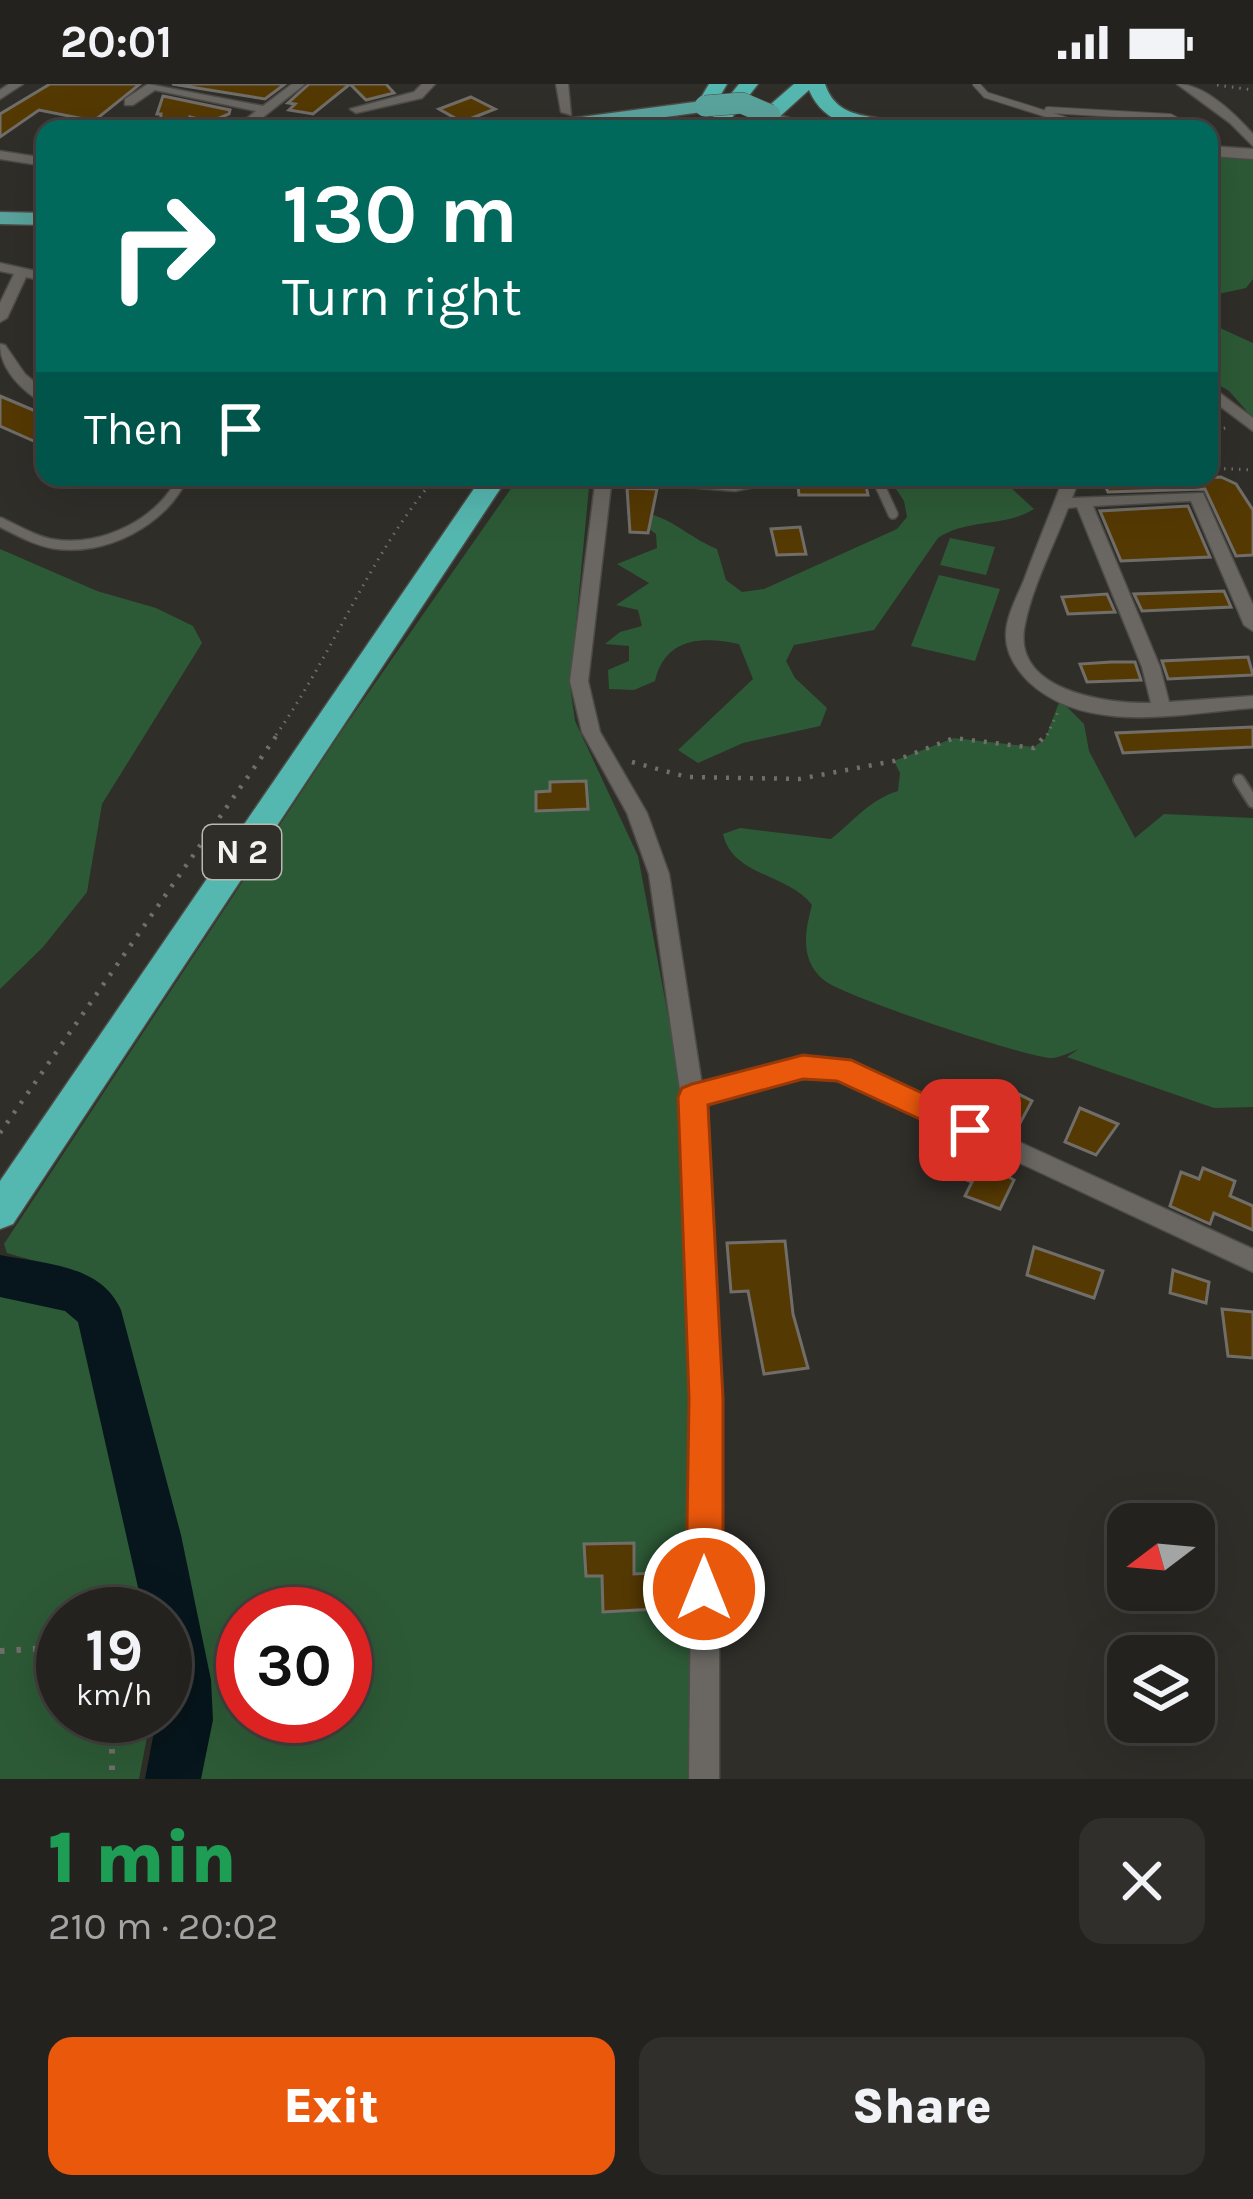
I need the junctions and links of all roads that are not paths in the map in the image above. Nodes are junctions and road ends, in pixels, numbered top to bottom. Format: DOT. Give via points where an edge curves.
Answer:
graph roads {
  1 [pos="17,84"];
  2 [pos="299,84"];
  3 [pos="430,84"];
  4 [pos="562,84"];
  5 [pos="718,84"];
  6 [pos="749,84"];
  7 [pos="769,84"];
  8 [pos="805,84"];
  9 [pos="816,84"];
  10 [pos="995,84"];
  11 [pos="1183,84"];
  12 [pos="154,85"];
  13 [pos="977,86"];
  14 [pos="0,94"];
  15 [pos="129,102"];
  16 [pos="356,109"];
  17 [pos="266,110"];
  18 [pos="1039,110"];
  19 [pos="567,112"];
  20 [pos="252,120"];
  21 [pos="611,120"];
  22 [pos="687,120"];
  23 [pos="699,120"];
  24 [pos="699,120"];
  25 [pos="700,120"];
  26 [pos="741,120"];
  27 [pos="768,120"];
  28 [pos="771,120"];
  29 [pos="861,120"];
  30 [pos="1067,120"];
  31 [pos="1176,120"];
  32 [pos="1253,142"];
  33 [pos="1218,152"];
  34 [pos="1253,154"];
  35 [pos="0,155"];
  36 [pos="36,161"];
  37 [pos="0,218"];
  38 [pos="36,219"];
  39 [pos="0,267"];
  40 [pos="21,273"];
  41 [pos="36,276"];
  42 [pos="0,318"];
  43 [pos="0,348"];
  44 [pos="36,391"];
  45 [pos="1218,397"];
  46 [pos="1253,426"];
  47 [pos="180,486"];
  48 [pos="480,486"];
  49 [pos="480,486"];
  50 [pos="603,486"];
  51 [pos="879,486"];
  52 [pos="1068,486"];
  53 [pos="1083,501"];
  54 [pos="1061,503"];
  55 [pos="893,514"];
  56 [pos="0,522"];
  57 [pos="1253,626"];
  58 [pos="1253,702"];
  59 [pos="1161,706"];
  60 [pos="1239,780"];
  61 [pos="1253,802"];
  62 [pos="692,1097"];
  63 [pos="0,1180"];
  64 [pos="0,1212"];
  65 [pos="1253,1261"];
  66 [pos="704,1779"];
  1 -- 14 [label="street"];
  2 -- 17 [label="street"];
  3 -- 16 [label="street" via="418,95"];
  4 -- 19 [label="street"];
  5 -- 23 [label="highway"];
  6 -- 24 [label="highway"];
  7 -- 26 [label="highway"];
  8 -- 28 [label="highway"];
  9 -- 29 [label="highway" via="836,114"];
  10 -- 13 [label="lane"];
  11 -- 32 [label="street"];
  12 -- 15 [label="street"];
  12 -- 17 [label="street"];
  13 -- 18 [label="lane"];
  17 -- 20 [label="street"];
  18 -- 30 [label="lane"];
  18 -- 31 [label="lane"];
  21 -- 22 [label="main road"];
  25 -- 27 [label="main road, bridge" via="742,103"];
  33 -- 34 [label="street"];
  35 -- 36 [label="street"];
  37 -- 38 [label="main road"];
  39 -- 40 [label="street"];
  40 -- 41 [label="street"];
  40 -- 42 [label="street"];
  43 -- 44 [label="street"];
  45 -- 46 [label="street"];
  47 -- 56 [label="lane" via="160,511 97,541 56,544"];
  48 -- 63 [label="highway, N 2"];
  49 -- 64 [label="highway, N 2"];
  50 -- 62 [label="street" via="579,682 584,713 637,813 658,874"];
  51 -- 55 [label="lane"];
  52 -- 54 [label="street"];
  53 -- 54 [label="street"];
  53 -- 57 [label="street" via="1197,496"];
  53 -- 59 [label="street"];
  54 -- 59 [label="street" via="1013,633 1029,671 1060,700 1106,710"];
  58 -- 59 [label="street"];
  60 -- 61 [label="lane"];
  62 -- 65 [label="street" via="803,1067 840,1069"];
  62 -- 66 [label="street" via="706,1398"];
}
